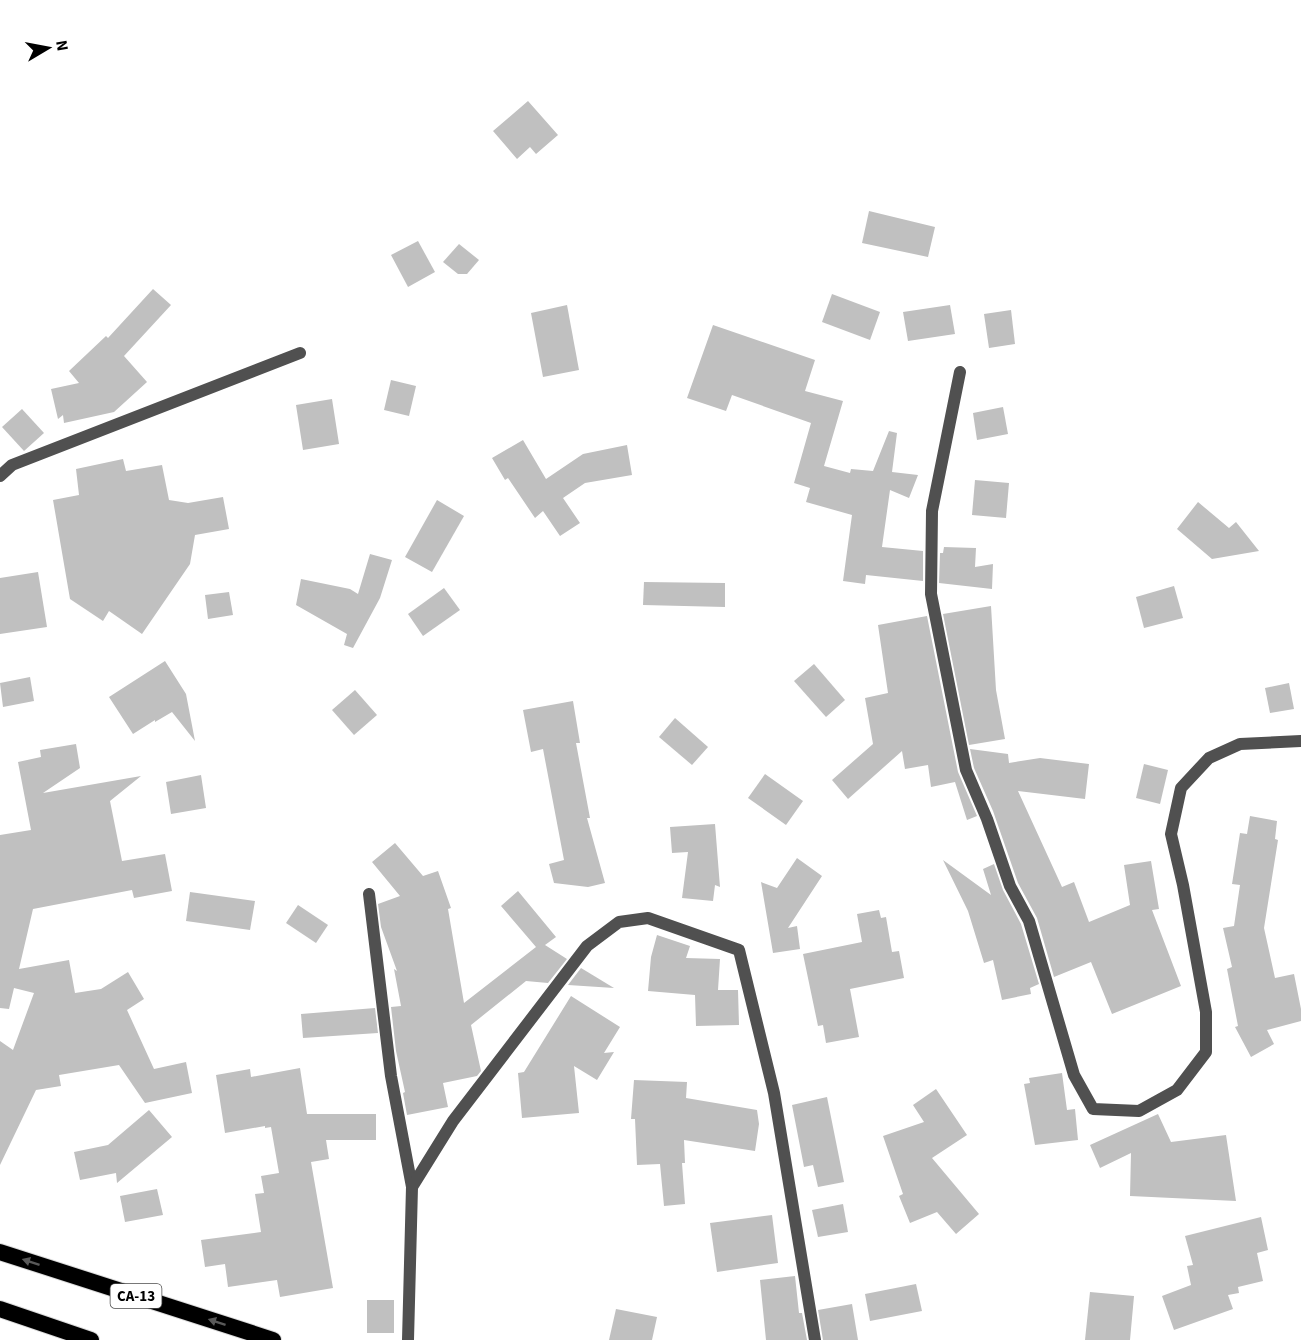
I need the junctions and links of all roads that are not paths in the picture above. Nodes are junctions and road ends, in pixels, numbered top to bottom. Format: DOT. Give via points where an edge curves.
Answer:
graph roads {
  1 [pos="300,353"];
  2 [pos="960,372"];
  3 [pos="0,476"];
  4 [pos="1301,741"];
  5 [pos="369,894"];
  6 [pos="412,1187"];
  7 [pos="0,1252"];
  8 [pos="0,1309"];
  9 [pos="90,1340"];
  10 [pos="273,1340"];
  11 [pos="408,1340"];
  12 [pos="815,1340"];
  1 -- 3 [label="street" via="12,465"];
  2 -- 4 [label="street" via="932,511 931,594 966,770 1010,886 1029,921 1074,1075 1093,1109 1140,1111 1177,1090 1206,1052 1206,1012 1171,834 1181,788 1209,758 1240,744"];
  5 -- 6 [label="street" via="391,1076"];
  6 -- 11 [label="street"];
  6 -- 12 [label="street" via="453,1122 587,946 619,922 648,918 739,950 774,1093"];
  10 -- 7 [label="highway, CA-13, one-way"];
  8 -- 9 [label="highway"];
}
